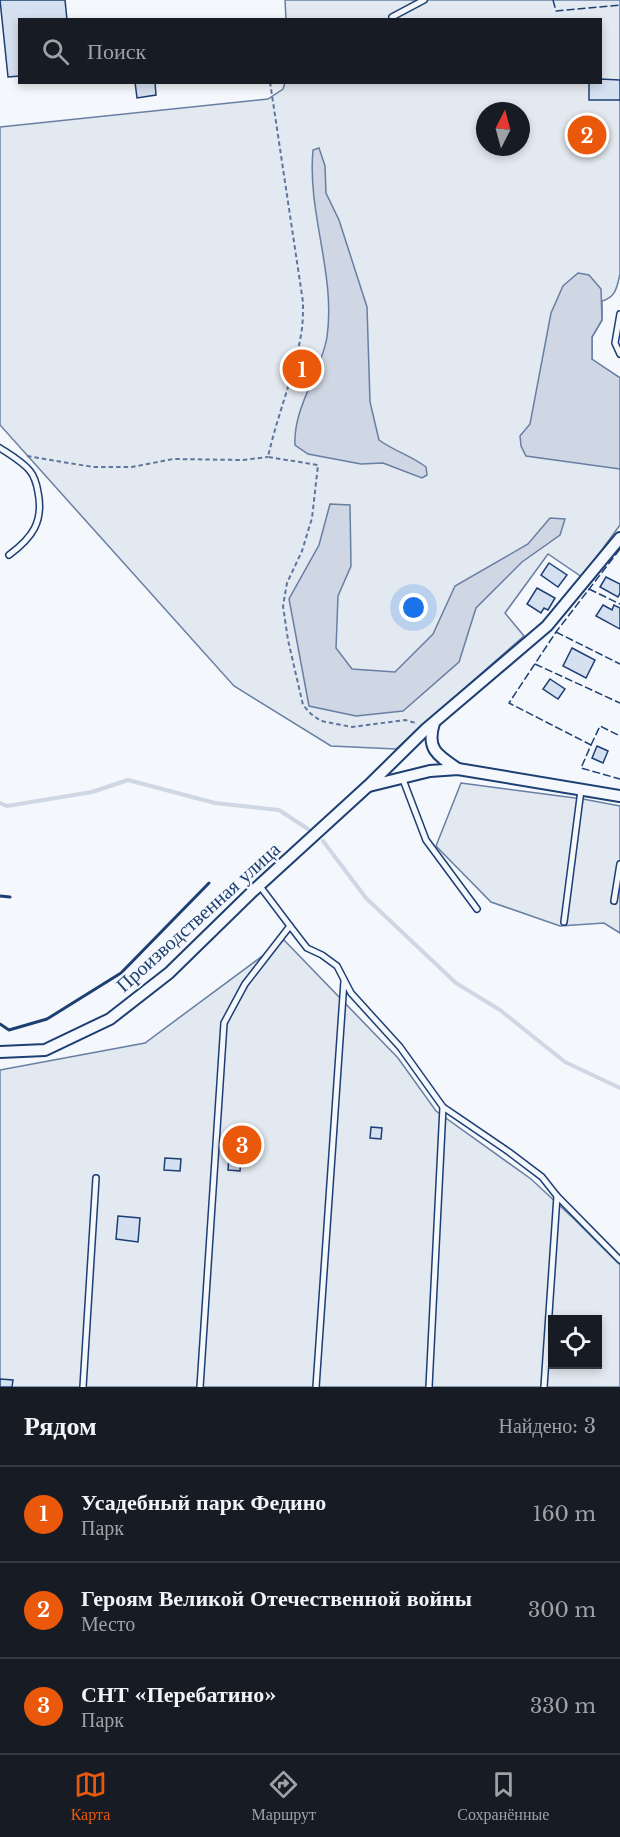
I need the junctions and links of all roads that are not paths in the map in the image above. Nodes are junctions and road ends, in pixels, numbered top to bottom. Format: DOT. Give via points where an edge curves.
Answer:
graph roads {
  1 [pos="424,0"];
  2 [pos="392,17"];
  3 [pos="620,314"];
  4 [pos="620,354"];
  5 [pos="0,448"];
  6 [pos="620,538"];
  7 [pos="9,555"];
  8 [pos="430,726"];
  9 [pos="458,769"];
  10 [pos="402,777"];
  11 [pos="368,786"];
  12 [pos="581,790"];
  13 [pos="620,796"];
  14 [pos="620,864"];
  15 [pos="259,885"];
  16 [pos="614,901"];
  17 [pos="477,909"];
  18 [pos="564,922"];
  19 [pos="290,926"];
  20 [pos="344,979"];
  21 [pos="0,1052"];
  22 [pos="443,1107"];
  23 [pos="96,1178"];
  24 [pos="556,1196"];
  25 [pos="620,1260"];
  26 [pos="83,1387"];
  27 [pos="200,1387"];
  28 [pos="316,1387"];
  29 [pos="429,1387"];
  30 [pos="544,1387"];
  1 -- 2 [label="lane"];
  3 -- 4 [label="lane" via="615,343"];
  5 -- 7 [label="lane" via="30,471 41,508 26,543"];
  6 -- 8 [label="street, Производственная улица" via="547,626"];
  8 -- 9 [label="street" via="431,746"];
  8 -- 11 [label="street, Производственная улица"];
  9 -- 10 [label="street"];
  9 -- 12 [label="street"];
  10 -- 11 [label="street"];
  10 -- 17 [label="lane" via="426,840"];
  11 -- 15 [label="street, Производственная улица"];
  12 -- 13 [label="street"];
  12 -- 18 [label="lane"];
  14 -- 16 [label="lane"];
  15 -- 19 [label="lane"];
  15 -- 21 [label="street, Производственная улица" via="169,973 110,1019 45,1050"];
  19 -- 20 [label="lane" via="308,948 337,966"];
  19 -- 27 [label="lane" via="245,984 224,1023"];
  20 -- 22 [label="lane" via="351,993 400,1047"];
  20 -- 28 [label="lane"];
  22 -- 24 [label="lane" via="542,1177"];
  22 -- 29 [label="lane"];
  23 -- 26 [label="lane"];
  24 -- 25 [label="lane"];
  24 -- 30 [label="lane"];
}
